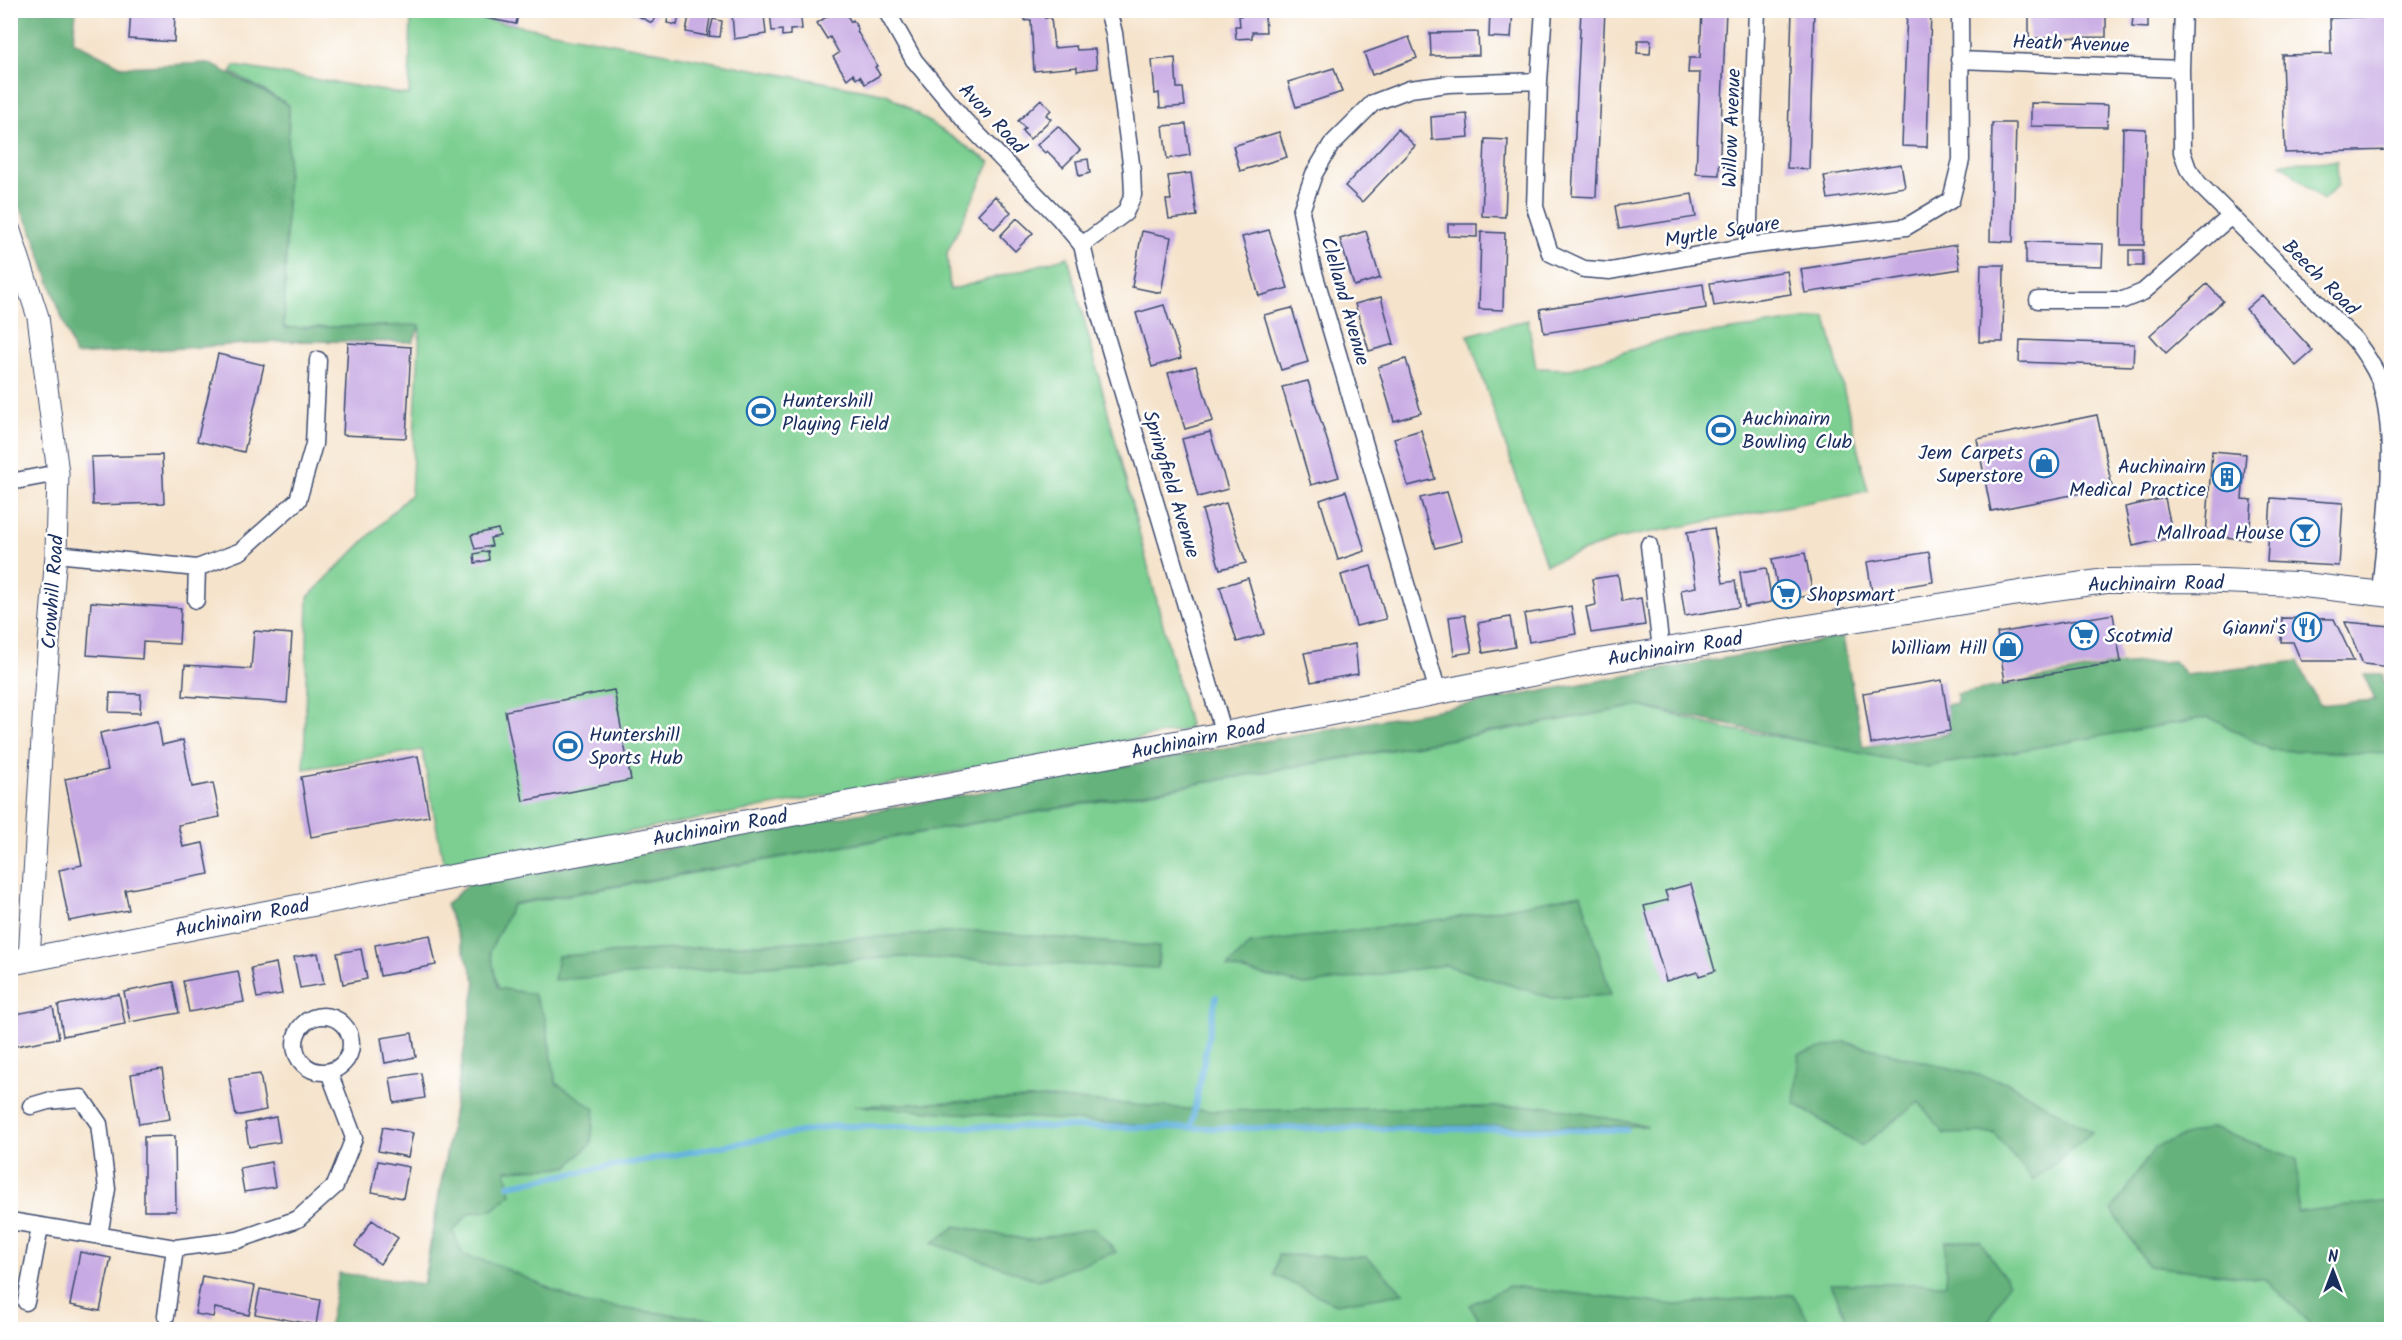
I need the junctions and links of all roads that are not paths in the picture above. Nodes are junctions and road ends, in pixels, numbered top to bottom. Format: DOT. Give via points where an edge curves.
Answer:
graph roads {
  1 [pos="886,10"];
  2 [pos="1108,10"];
  3 [pos="1544,10"];
  4 [pos="1757,10"];
  5 [pos="1960,10"];
  6 [pos="2184,10"];
  7 [pos="1959,60"];
  8 [pos="2181,69"];
  9 [pos="1539,81"];
  10 [pos="2231,216"];
  11 [pos="10,231"];
  12 [pos="1082,245"];
  13 [pos="1748,246"];
  14 [pos="2038,300"];
  15 [pos="318,360"];
  16 [pos="58,473"];
  17 [pos="10,482"];
  18 [pos="1649,545"];
  19 [pos="56,554"];
  20 [pos="197,568"];
  21 [pos="2386,594"];
  22 [pos="196,600"];
  23 [pos="1661,650"];
  24 [pos="1438,692"];
  25 [pos="1224,734"];
  26 [pos="20,961"];
  27 [pos="329,1072"];
  28 [pos="31,1106"];
  29 [pos="10,1221"];
  30 [pos="40,1227"];
  31 [pos="99,1236"];
  32 [pos="175,1248"];
  33 [pos="26,1302"];
  34 [pos="166,1316"];
  1 -- 12 [label="street, Avon Road" via="914,60 957,112"];
  2 -- 12 [label="street" via="1133,195 1125,213"];
  3 -- 9 [label="street, Myrtle Square"];
  4 -- 13 [label="street, Willow Avenue"];
  5 -- 7 [label="street, Myrtle Square"];
  6 -- 8 [label="street, Beech Road"];
  7 -- 8 [label="street, Heath Avenue"];
  7 -- 13 [label="street, Myrtle Square" via="1961,160 1951,200 1906,227"];
  8 -- 10 [label="street, Beech Road" via="2182,152 2199,184"];
  9 -- 13 [label="street, Myrtle Square" via="1535,207 1550,253 1584,268 1610,271"];
  9 -- 24 [label="street, Clelland Avenue" via="1410,89 1373,104 1330,145 1301,211 1312,266"];
  10 -- 14 [label="street" via="2144,292 2123,300"];
  10 -- 21 [label="street, Beech Road" via="2355,340 2379,379 2388,428"];
  11 -- 16 [label="street, Crowhill Road" via="38,317"];
  12 -- 25 [label="street, Springfield Avenue"];
  15 -- 20 [label="street" via="314,444 298,500 241,551"];
  16 -- 17 [label="street"];
  16 -- 19 [label="street, Crowhill Road"];
  18 -- 23 [label="street"];
  19 -- 20 [label="street"];
  19 -- 26 [label="street, Crowhill Road"];
  20 -- 22 [label="street"];
  21 -- 23 [label="main road, Auchinairn Road" via="2295,584 2106,581"];
  23 -- 24 [label="main road, Auchinairn Road"];
  24 -- 25 [label="main road, Auchinairn Road"];
  25 -- 26 [label="main road, Auchinairn Road" via="479,871"];
  27 -- 32 [label="street" via="354,1138 335,1186 298,1219 238,1240"];
  28 -- 31 [label="street" via="81,1098 99,1124 107,1189"];
  29 -- 30 [label="street"];
  30 -- 31 [label="street"];
  30 -- 33 [label="street"];
  31 -- 32 [label="street"];
  32 -- 34 [label="street"];
}
